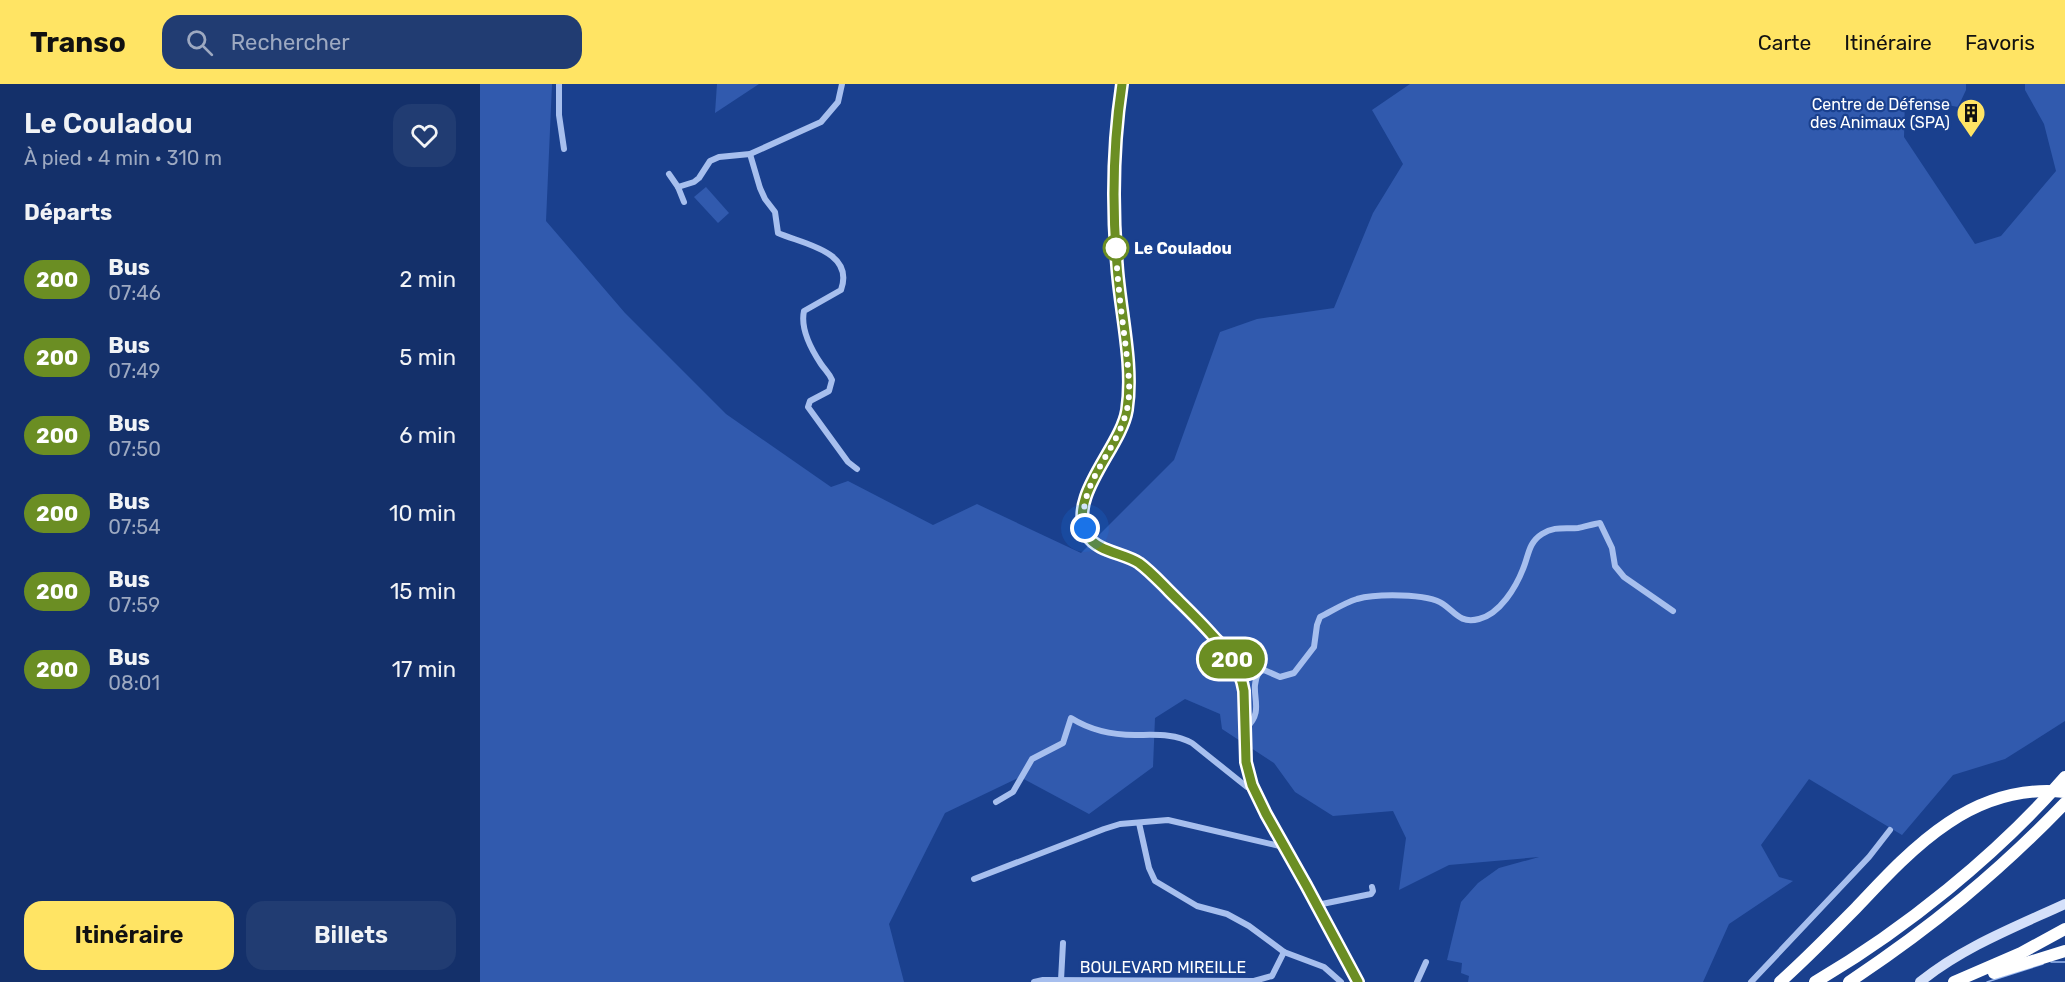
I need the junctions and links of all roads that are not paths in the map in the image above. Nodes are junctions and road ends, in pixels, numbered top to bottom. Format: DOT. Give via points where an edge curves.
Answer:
graph roads {
  1 [pos="559,84"];
  2 [pos="842,84"];
  3 [pos="1122,84"];
  4 [pos="564,149"];
  5 [pos="750,154"];
  6 [pos="669,174"];
  7 [pos="678,187"];
  8 [pos="684,202"];
  9 [pos="857,469"];
  10 [pos="1672,611"];
  11 [pos="1246,728"];
  12 [pos="2063,784"];
  13 [pos="1252,785"];
  14 [pos="996,802"];
  15 [pos="2065,803"];
  16 [pos="1139,823"];
  17 [pos="1890,830"];
  18 [pos="1284,847"];
  19 [pos="974,879"];
  20 [pos="1372,887"];
  21 [pos="2065,904"];
  22 [pos="1317,905"];
  23 [pos="2065,929"];
  24 [pos="1063,942"];
  25 [pos="2065,951"];
  26 [pos="1284,952"];
  27 [pos="1426,962"];
  28 [pos="1272,979"];
  29 [pos="1061,980"];
  30 [pos="1034,982"];
  31 [pos="1162,982"];
  32 [pos="1341,982"];
  33 [pos="1358,982"];
  34 [pos="1417,982"];
  35 [pos="1751,982"];
  36 [pos="1780,982"];
  37 [pos="1815,982"];
  38 [pos="1849,982"];
  39 [pos="1920,982"];
  40 [pos="1954,982"];
  41 [pos="1967,982"];
  1 -- 4 [label="street"];
  2 -- 5 [label="street" via="838,102 821,122"];
  3 -- 11 [label="street" via="1114,166 1116,264 1129,379 1127,411 1087,492 1083,519 1092,542 1148,571 1230,655 1242,681"];
  5 -- 7 [label="street" via="710,161 699,178"];
  5 -- 9 [label="street" via="760,188 775,212 778,233 831,255 842,269 841,290 804,311 804,331 832,380 829,391 810,401 808,407"];
  6 -- 7 [label="street"];
  7 -- 8 [label="street"];
  10 -- 11 [label="street" via="1624,577 1615,566 1612,548 1600,523 1555,529 1534,540 1515,586 1495,610 1480,619 1460,618 1443,604 1410,596 1358,599 1320,617 1314,647 1294,673 1280,677 1264,670 1259,672 1257,714"];
  11 -- 13 [label="street" via="1246,762"];
  12 -- 36 [label="highway" via="2007,796 1947,823 1909,854"];
  12 -- 37 [label="highway" via="1920,911"];
  13 -- 14 [label="street" via="1247,787 1184,738 1110,732 1086,727 1071,718 1063,743 1032,759 1013,792"];
  13 -- 18 [label="street"];
  15 -- 38 [label="highway" via="2026,844 1960,902"];
  16 -- 18 [label="street" via="1175,821"];
  16 -- 19 [label="street" via="1104,829"];
  16 -- 26 [label="street" via="1155,881 1197,906 1227,914 1249,926"];
  17 -- 35 [label="street"];
  18 -- 22 [label="street"];
  20 -- 22 [label="street" via="1371,894"];
  21 -- 39 [label="main road" via="1974,946"];
  22 -- 33 [label="street"];
  23 -- 40 [label="highway"];
  24 -- 29 [label="street"];
  25 -- 41 [label="highway"];
  26 -- 28 [label="street, BOULEVARD MIREILLE"];
  26 -- 32 [label="street" via="1324,967"];
  27 -- 34 [label="street"];
  28 -- 31 [label="street, BOULEVARD MIREILLE"];
  29 -- 30 [label="street, BOULEVARD MIREILLE"];
  29 -- 31 [label="street, BOULEVARD MIREILLE"];
}
